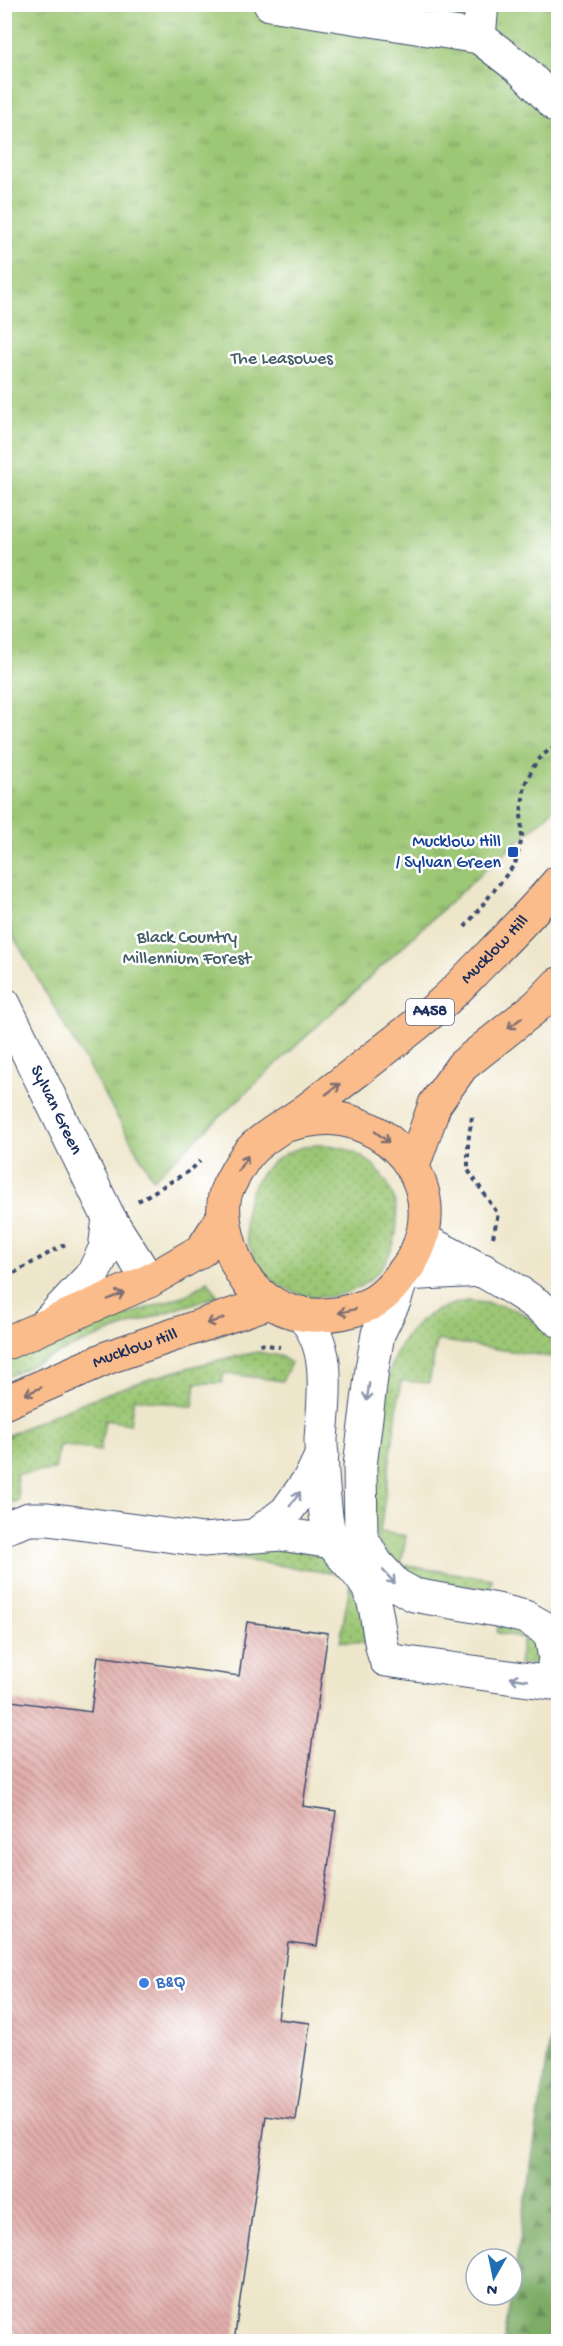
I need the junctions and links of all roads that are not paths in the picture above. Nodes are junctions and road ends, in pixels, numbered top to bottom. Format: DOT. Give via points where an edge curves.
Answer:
graph roads {
  1 [pos="270,4"];
  2 [pos="483,4"];
  3 [pos="478,37"];
  4 [pos="558,107"];
  5 [pos="558,882"];
  6 [pos="558,984"];
  7 [pos="4,1004"];
  8 [pos="287,1125"];
  9 [pos="413,1166"];
  10 [pos="223,1217"];
  11 [pos="109,1218"];
  12 [pos="420,1239"];
  13 [pos="487,1256"];
  14 [pos="403,1274"];
  15 [pos="149,1281"];
  16 [pos="552,1304"];
  17 [pos="285,1308"];
  18 [pos="42,1328"];
  19 [pos="4,1344"];
  20 [pos="4,1403"];
  21 [pos="322,1454"];
  22 [pos="4,1528"];
  23 [pos="257,1534"];
  24 [pos="332,1542"];
  1 -- 3 [label="street"];
  2 -- 3 [label="street"];
  3 -- 4 [label="street" via="522,70"];
  8 -- 5 [label="highway, Mucklow Hill / A458, one-way" via="442,1003"];
  6 -- 9 [label="highway, one-way" via="537,1006 462,1066 435,1104"];
  7 -- 11 [label="street, Sylvan Green"];
  8 -- 9 [label="highway, Mucklow Hill / A458, one-way" via="328,1118 354,1122 374,1131"];
  10 -- 8 [label="highway, Mucklow Hill / A458, one-way" via="226,1190 244,1159 258,1143"];
  9 -- 12 [label="highway, Mucklow Hill / A458" via="426,1208"];
  10 -- 15 [label="highway, Mucklow Hill / A458" via="201,1250"];
  10 -- 17 [label="highway, Mucklow Hill / A458" via="247,1281"];
  11 -- 15 [label="street, Sylvan Green"];
  11 -- 18 [label="street" via="105,1249 93,1274"];
  12 -- 13 [label="street"];
  12 -- 14 [label="highway, Mucklow Hill / A458"];
  13 -- 14 [label="street"];
  13 -- 16 [label="street"];
  14 -- 17 [label="highway, Mucklow Hill / A458, one-way" via="390,1290 349,1312 332,1315"];
  14 -- 24 [label="street, one-way" via="378,1334 372,1369 360,1466 361,1537 376,1563 396,1585 414,1595 497,1610 541,1626 551,1636 555,1658 551,1683 386,1660 370,1592 358,1571"];
  18 -- 15 [label="highway, Mucklow Hill / A458, one-way"];
  17 -- 20 [label="highway, Mucklow Hill / A458, one-way" via="109,1357"];
  17 -- 21 [label="street" via="312,1324 325,1373"];
  18 -- 19 [label="highway, Mucklow Hill / A458"];
  23 -- 21 [label="street, one-way" via="286,1512"];
  21 -- 24 [label="street"];
  22 -- 23 [label="street" via="29,1519 48,1519 203,1540"];
  23 -- 24 [label="street"];
}
